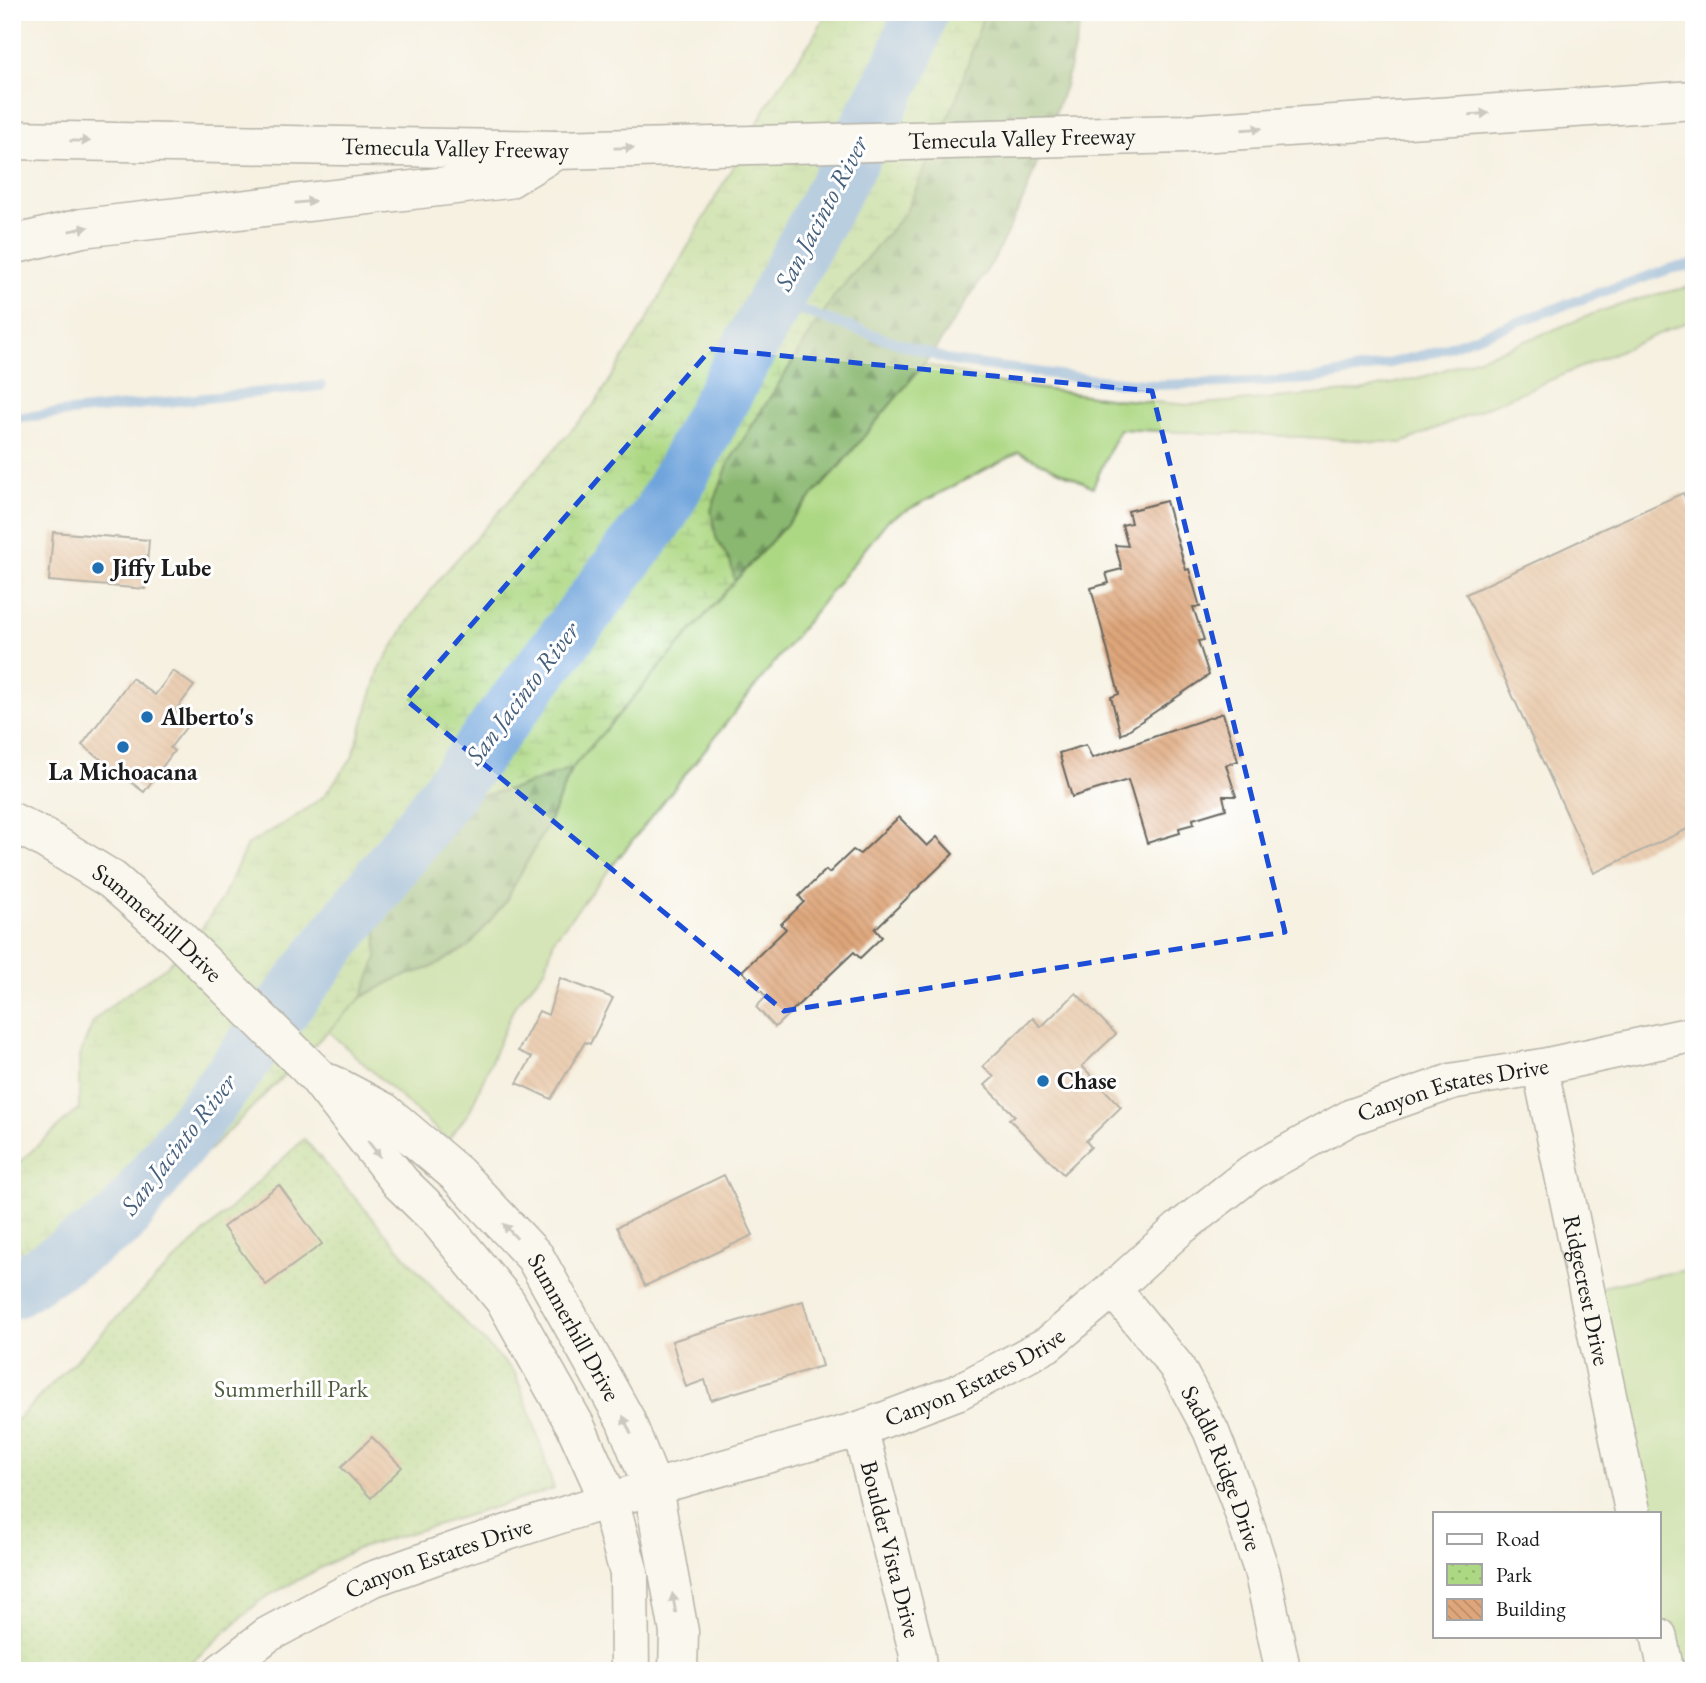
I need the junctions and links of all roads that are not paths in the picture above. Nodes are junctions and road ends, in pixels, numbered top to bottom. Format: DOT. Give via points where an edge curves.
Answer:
graph roads {
  1 [pos="1694,100"];
  2 [pos="12,140"];
  3 [pos="556,150"];
  4 [pos="12,245"];
  5 [pos="12,822"];
  6 [pos="1694,1034"];
  7 [pos="1540,1067"];
  8 [pos="317,1076"];
  9 [pos="1113,1289"];
  10 [pos="860,1429"];
  11 [pos="653,1488"];
  12 [pos="609,1500"];
  13 [pos="1633,1512"];
  14 [pos="1659,1638"];
  15 [pos="220,1671"];
  16 [pos="630,1671"];
  17 [pos="678,1671"];
  18 [pos="919,1671"];
  19 [pos="1283,1671"];
  20 [pos="1666,1671"];
  3 -- 1 [label="main road, Temecula Valley Freeway, one-way" via="1184,134"];
  2 -- 3 [label="main road, Temecula Valley Freeway, one-way"];
  4 -- 3 [label="main road, one-way" via="82,228 508,179"];
  5 -- 8 [label="main road, Summerhill Drive" via="112,880"];
  6 -- 7 [label="street, Canyon Estates Drive"];
  7 -- 9 [label="street, Canyon Estates Drive" via="1453,1081 1351,1117 1252,1172"];
  7 -- 13 [label="street, Ridgecrest Drive"];
  11 -- 8 [label="main road, Summerhill Drive, one-way" via="625,1419 535,1257 457,1174 384,1112"];
  8 -- 12 [label="main road, Summerhill Drive, one-way" via="401,1183 439,1220 506,1302 575,1425"];
  9 -- 10 [label="street, Canyon Estates Drive" via="1048,1343 958,1392"];
  9 -- 19 [label="street, Saddle Ridge Drive" via="1176,1366 1211,1431 1262,1572"];
  10 -- 11 [label="street, Canyon Estates Drive"];
  10 -- 18 [label="street, Boulder Vista Drive"];
  11 -- 12 [label="street, Canyon Estates Drive"];
  17 -- 11 [label="main road, Summerhill Drive, one-way" via="679,1632"];
  12 -- 15 [label="street, Canyon Estates Drive" via="370,1580 267,1635"];
  12 -- 16 [label="main road, Summerhill Drive" via="628,1573"];
  14 -- 20 [label="street"];
}
